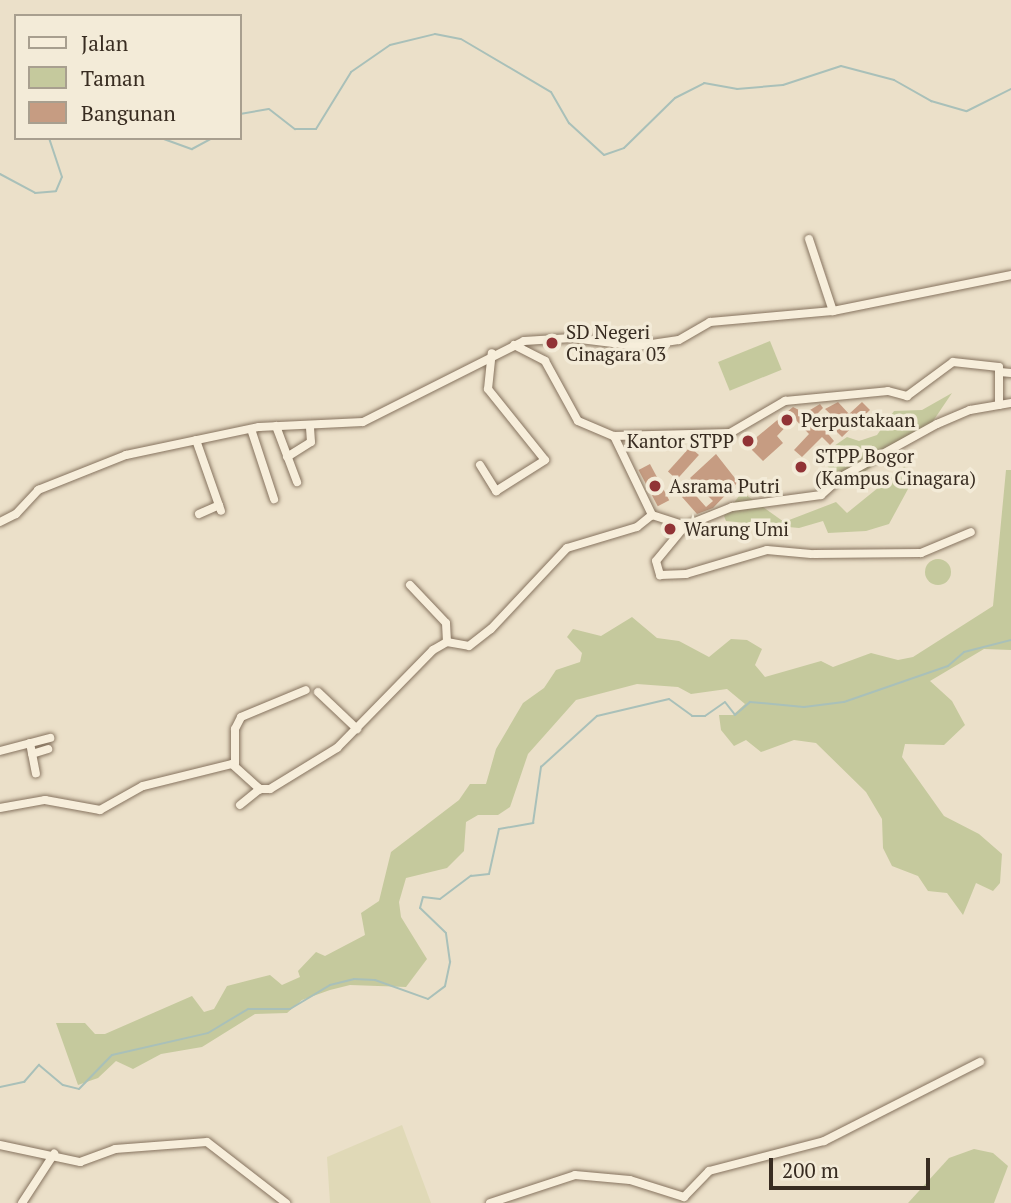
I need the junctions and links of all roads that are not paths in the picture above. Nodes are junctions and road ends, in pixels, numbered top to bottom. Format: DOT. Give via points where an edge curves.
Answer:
graph roads {
  1 [pos="809,239"];
  2 [pos="1011,275"];
  3 [pos="833,311"];
  4 [pos="511,345"];
  5 [pos="492,353"];
  6 [pos="1000,372"];
  7 [pos="1011,373"];
  8 [pos="1011,403"];
  9 [pos="999,405"];
  10 [pos="276,426"];
  11 [pos="310,426"];
  12 [pos="251,429"];
  13 [pos="614,436"];
  14 [pos="196,440"];
  15 [pos="287,457"];
  16 [pos="480,465"];
  17 [pos="298,482"];
  18 [pos="275,499"];
  19 [pos="198,514"];
  20 [pos="652,515"];
  21 [pos="0,522"];
  22 [pos="685,526"];
  23 [pos="971,532"];
  24 [pos="410,585"];
  25 [pos="447,642"];
  26 [pos="306,690"];
  27 [pos="318,692"];
  28 [pos="357,729"];
  29 [pos="50,738"];
  30 [pos="30,743"];
  31 [pos="48,750"];
  32 [pos="0,751"];
  33 [pos="32,754"];
  34 [pos="235,764"];
  35 [pos="36,773"];
  36 [pos="260,789"];
  37 [pos="240,805"];
  38 [pos="0,808"];
  39 [pos="980,1062"];
  40 [pos="0,1145"];
  41 [pos="54,1154"];
  42 [pos="22,1203"];
  43 [pos="285,1203"];
  44 [pos="490,1203"];
  1 -- 3 [label="street"];
  2 -- 3 [label="street"];
  3 -- 4 [label="street" via="710,322 678,340 638,346 572,338"];
  4 -- 5 [label="street"];
  4 -- 13 [label="street" via="545,361 578,421"];
  5 -- 11 [label="street" via="388,414 353,426"];
  5 -- 16 [label="street" via="488,389 545,460 496,491"];
  6 -- 7 [label="street"];
  6 -- 9 [label="street"];
  6 -- 13 [label="street" via="997,367 951,362 905,396 888,391 785,401 730,433"];
  8 -- 9 [label="street"];
  9 -- 22 [label="street" via="937,424 841,477 821,495 732,507"];
  10 -- 11 [label="street"];
  10 -- 12 [label="street"];
  10 -- 15 [label="street"];
  11 -- 15 [label="street" via="312,442"];
  12 -- 14 [label="street"];
  12 -- 18 [label="street"];
  13 -- 20 [label="street"];
  14 -- 19 [label="street" via="220,508"];
  14 -- 21 [label="street" via="109,460 38,489 16,514"];
  15 -- 17 [label="street"];
  20 -- 22 [label="street"];
  20 -- 25 [label="street" via="637,527 567,548 474,642 463,648"];
  22 -- 23 [label="street" via="656,561 660,575 711,568 767,550 921,554"];
  24 -- 25 [label="street" via="446,624"];
  25 -- 28 [label="street" via="433,650"];
  26 -- 34 [label="street" via="241,717 235,729"];
  27 -- 28 [label="street"];
  28 -- 36 [label="street" via="320,760"];
  29 -- 30 [label="street"];
  30 -- 32 [label="street"];
  30 -- 33 [label="street"];
  31 -- 33 [label="street"];
  33 -- 35 [label="street"];
  34 -- 36 [label="street"];
  34 -- 38 [label="street" via="142,786 100,810 46,800"];
  36 -- 37 [label="street"];
  39 -- 44 [label="street" via="824,1141 709,1171 684,1197 630,1180 575,1175"];
  40 -- 41 [label="street"];
  41 -- 42 [label="street"];
  41 -- 43 [label="street" via="80,1162 115,1149 207,1142"];
}
